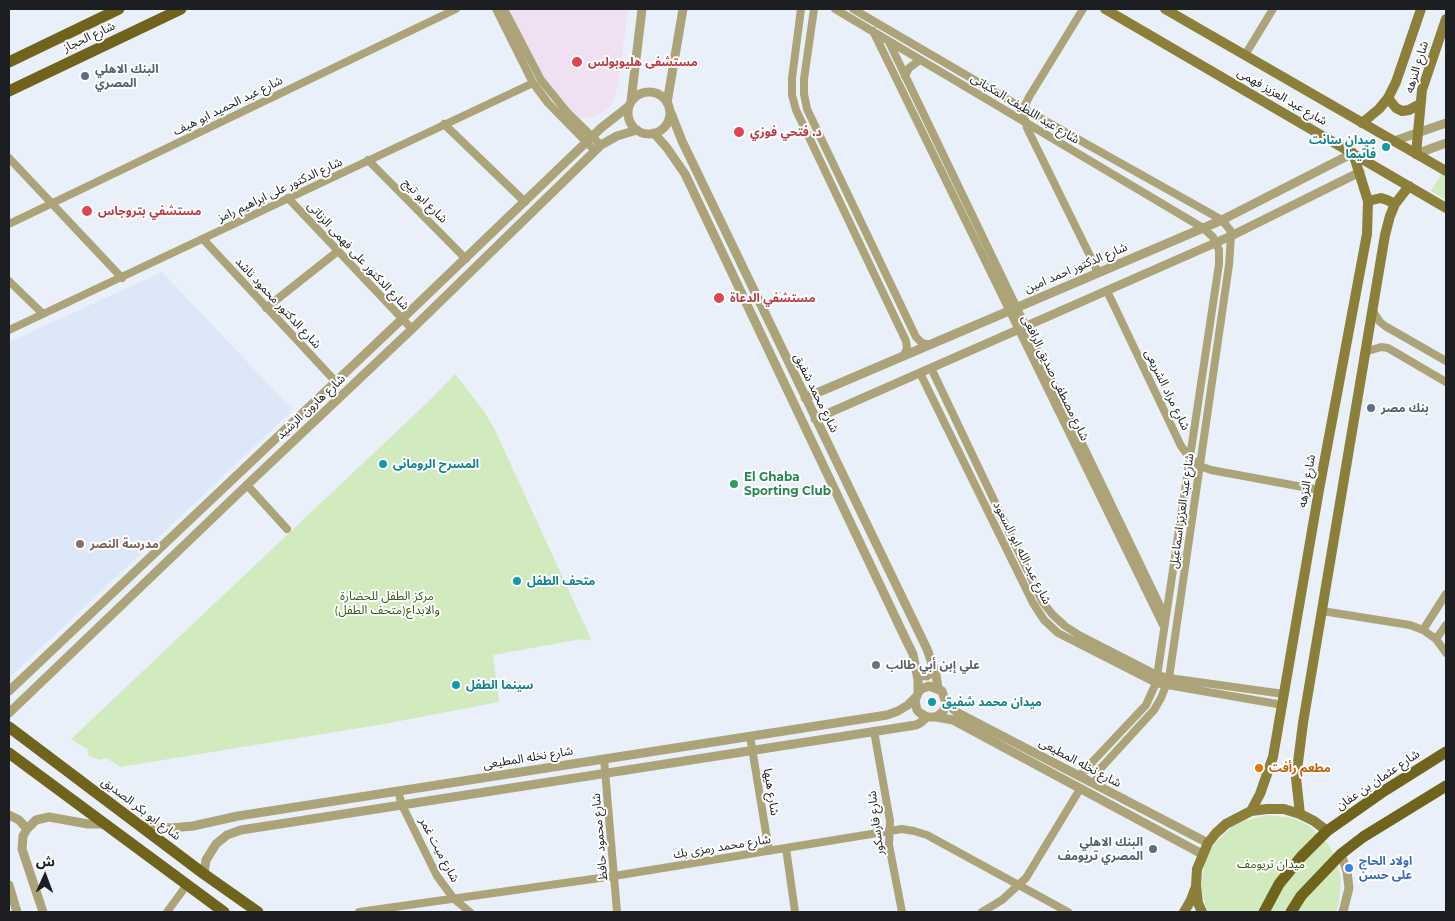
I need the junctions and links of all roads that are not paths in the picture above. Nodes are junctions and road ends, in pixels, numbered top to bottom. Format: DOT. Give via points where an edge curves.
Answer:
graph roads {
  1 [pos="119,9"];
  2 [pos="181,9"];
  3 [pos="456,9"];
  4 [pos="496,9"];
  5 [pos="504,9"];
  6 [pos="642,9"];
  7 [pos="683,9"];
  8 [pos="801,9"];
  9 [pos="814,9"];
  10 [pos="835,9"];
  11 [pos="853,9"];
  12 [pos="1083,9"];
  13 [pos="1105,9"];
  14 [pos="1165,9"];
  15 [pos="1273,9"];
  16 [pos="1421,9"];
  17 [pos="1446,19"];
  18 [pos="872,31"];
  19 [pos="893,32"];
  20 [pos="888,41"];
  21 [pos="1245,56"];
  22 [pos="920,60"];
  23 [pos="9,62"];
  24 [pos="905,76"];
  25 [pos="533,83"];
  26 [pos="9,91"];
  27 [pos="1388,98"];
  28 [pos="630,104"];
  29 [pos="1420,104"];
  30 [pos="668,106"];
  31 [pos="1024,109"];
  32 [pos="1025,122"];
  33 [pos="444,124"];
  34 [pos="1362,124"];
  35 [pos="1446,124"];
  36 [pos="637,130"];
  37 [pos="1419,132"];
  38 [pos="654,133"];
  39 [pos="590,140"];
  40 [pos="1394,141"];
  41 [pos="1446,143"];
  42 [pos="598,148"];
  43 [pos="1353,153"];
  44 [pos="1416,154"];
  45 [pos="9,158"];
  46 [pos="368,160"];
  47 [pos="1446,171"];
  48 [pos="1360,172"];
  49 [pos="1409,186"];
  50 [pos="288,198"];
  51 [pos="1368,201"];
  52 [pos="525,202"];
  53 [pos="52,204"];
  54 [pos="1395,204"];
  55 [pos="1446,208"];
  56 [pos="1222,220"];
  57 [pos="9,224"];
  58 [pos="1203,228"];
  59 [pos="1231,236"];
  60 [pos="203,239"];
  61 [pos="1216,243"];
  62 [pos="338,251"];
  63 [pos="466,259"];
  64 [pos="1098,272"];
  65 [pos="122,278"];
  66 [pos="9,282"];
  67 [pos="1107,291"];
  68 [pos="266,308"];
  69 [pos="1013,309"];
  70 [pos="1372,310"];
  71 [pos="43,314"];
  72 [pos="402,319"];
  73 [pos="1022,328"];
  74 [pos="412,329"];
  75 [pos="9,330"];
  76 [pos="930,345"];
  77 [pos="1365,352"];
  78 [pos="904,356"];
  79 [pos="1446,361"];
  80 [pos="931,368"];
  81 [pos="920,373"];
  82 [pos="336,382"];
  83 [pos="1446,382"];
  84 [pos="805,398"];
  85 [pos="815,419"];
  86 [pos="1190,458"];
  87 [pos="1200,466"];
  88 [pos="237,475"];
  89 [pos="247,485"];
  90 [pos="1319,490"];
  91 [pos="287,530"];
  92 [pos="1446,594"];
  93 [pos="1322,611"];
  94 [pos="1165,616"];
  95 [pos="1446,625"];
  96 [pos="1164,628"];
  97 [pos="1423,630"];
  98 [pos="1436,638"];
  99 [pos="1446,653"];
  100 [pos="934,670"];
  101 [pos="917,675"];
  102 [pos="1157,675"];
  103 [pos="1167,682"];
  104 [pos="1156,683"];
  105 [pos="938,688"];
  106 [pos="9,691"];
  107 [pos="917,695"];
  108 [pos="946,699"];
  109 [pos="1284,700"];
  110 [pos="9,713"];
  111 [pos="932,717"];
  112 [pos="956,717"];
  113 [pos="9,727"];
  114 [pos="874,731"];
  115 [pos="750,736"];
  116 [pos="752,750"];
  117 [pos="1446,752"];
  118 [pos="9,753"];
  119 [pos="604,759"];
  120 [pos="606,773"];
  121 [pos="1079,776"];
  122 [pos="1095,784"];
  123 [pos="1446,786"];
  124 [pos="1080,789"];
  125 [pos="398,791"];
  126 [pos="402,805"];
  127 [pos="1251,811"];
  128 [pos="1300,814"];
  129 [pos="9,815"];
  130 [pos="105,824"];
  131 [pos="138,824"];
  132 [pos="26,829"];
  133 [pos="890,831"];
  134 [pos="1327,831"];
  135 [pos="1208,843"];
  136 [pos="786,848"];
  137 [pos="769,851"];
  138 [pos="1202,854"];
  139 [pos="1341,854"];
  140 [pos="204,874"];
  141 [pos="614,876"];
  142 [pos="9,885"];
  143 [pos="1020,885"];
  144 [pos="186,886"];
  145 [pos="1196,886"];
  146 [pos="10,896"];
  147 [pos="454,899"];
  148 [pos="1346,909"];
  149 [pos="17,912"];
  150 [pos="43,912"];
  151 [pos="167,912"];
  152 [pos="224,912"];
  153 [pos="258,912"];
  154 [pos="359,912"];
  155 [pos="470,912"];
  156 [pos="617,912"];
  157 [pos="795,912"];
  158 [pos="902,912"];
  159 [pos="982,912"];
  160 [pos="1068,912"];
  161 [pos="1184,912"];
  162 [pos="1202,912"];
  163 [pos="1264,912"];
  164 [pos="1290,912"];
  1 -- 23 [label="main road, شارع الحجاز"];
  2 -- 26 [label="main road, شارع الحجاز"];
  3 -- 53 [label="street, شارع عبد الحميد ابو هيف"];
  4 -- 25 [label="street"];
  5 -- 39 [label="street" via="541,80"];
  6 -- 28 [label="street"];
  7 -- 30 [label="street"];
  8 -- 78 [label="street" via="792,78 796,110 906,341"];
  9 -- 76 [label="street" via="804,79 807,108 916,337"];
  10 -- 18 [label="street, شارع عبد اللطيف المكباتى"];
  11 -- 19 [label="street, شارع عبد اللطيف المكباتى"];
  12 -- 31 [label="street"];
  13 -- 43 [label="main road, شارع عبد العزيز فهمى"];
  14 -- 21 [label="main road, شارع عبد العزيز فهمى"];
  15 -- 21 [label="street"];
  16 -- 27 [label="main road, شارع النزهه"];
  17 -- 29 [label="main road, شارع النزهه"];
  18 -- 20 [label="street, شارع عبد اللطيف المكباتى"];
  18 -- 69 [label="street, شارع مصطفى صديق الرافعى"];
  19 -- 20 [label="street"];
  19 -- 31 [label="street, شارع عبد اللطيف المكباتى"];
  20 -- 22 [label="street, شارع عبد اللطيف المكباتى"];
  20 -- 24 [label="street, شارع مصطفى صديق الرافعى"];
  21 -- 34 [label="main road, شارع عبد العزيز فهمى"];
  22 -- 24 [label="street" via="909,68"];
  22 -- 32 [label="street, شارع عبد اللطيف المكباتى"];
  24 -- 69 [label="street, شارع مصطفى صديق الرافعى"];
  25 -- 33 [label="street, شارع الدكتور على ابراهيم رامز"];
  25 -- 39 [label="street" via="548,103"];
  27 -- 29 [label="main road" via="1402,111"];
  27 -- 34 [label="main road, شارع النزهه"];
  28 -- 30 [label="street" via="638,95 647,92 657,94"];
  28 -- 36 [label="street" via="629,119"];
  28 -- 39 [label="street, شارع هارون الرشيد"];
  29 -- 37 [label="main road, شارع النزهه"];
  30 -- 38 [label="street" via="666,123"];
  30 -- 84 [label="street, شارع محمد شفيق"];
  31 -- 32 [label="street"];
  31 -- 56 [label="street, شارع عبد اللطيف المكباتى"];
  32 -- 58 [label="street, شارع عبد اللطيف المكباتى"];
  32 -- 64 [label="street"];
  33 -- 46 [label="street, شارع الدكتور على ابراهيم رامز"];
  33 -- 52 [label="street"];
  34 -- 40 [label="main road, شارع عبد العزيز فهمى"];
  35 -- 37 [label="street"];
  36 -- 38 [label="street"];
  36 -- 42 [label="street, شارع هارون الرشيد" via="617,136"];
  37 -- 40 [label="street"];
  37 -- 44 [label="main road, شارع النزهه"];
  38 -- 101 [label="street, شارع محمد شفيق" via="685,174 910,648"];
  39 -- 42 [label="street"];
  39 -- 52 [label="street, شارع هارون الرشيد"];
  40 -- 44 [label="main road, شارع عبد العزيز فهمى"];
  41 -- 44 [label="street"];
  42 -- 74 [label="street, شارع هارون الرشيد"];
  43 -- 48 [label="main road, شارع النزهه"];
  43 -- 49 [label="main road, شارع عبد العزيز فهمى"];
  43 -- 56 [label="street, شارع الدكتور احمد امين"];
  44 -- 47 [label="main road, شارع عبد العزيز فهمى"];
  45 -- 53 [label="street"];
  46 -- 50 [label="street, شارع الدكتور على ابراهيم رامز"];
  46 -- 63 [label="street, شارع ابو تيج"];
  48 -- 51 [label="main road, شارع النزهه"];
  48 -- 59 [label="street"];
  49 -- 54 [label="main road"];
  49 -- 55 [label="main road, شارع عبد العزيز فهمى"];
  50 -- 60 [label="street, شارع الدكتور على ابراهيم رامز"];
  50 -- 62 [label="street, شارع الدكتور على فهمى الزناتى"];
  51 -- 54 [label="main road" via="1380,198"];
  51 -- 90 [label="main road, شارع النزهه" via="1367,234"];
  52 -- 63 [label="street, شارع هارون الرشيد"];
  53 -- 57 [label="street, شارع عبد الحميد ابو هيف"];
  53 -- 65 [label="street"];
  54 -- 70 [label="main road" via="1387,225"];
  56 -- 58 [label="street, شارع الدكتور احمد امين"];
  56 -- 59 [label="street"];
  58 -- 61 [label="street"];
  58 -- 64 [label="street, شارع الدكتور احمد امين"];
  59 -- 61 [label="street"];
  59 -- 87 [label="street, شارع عبد العزيز اسماعيل"];
  60 -- 65 [label="street, شارع الدكتور على ابراهيم رامز"];
  60 -- 68 [label="street, شارع الدكتور محمود ناشد"];
  61 -- 67 [label="street"];
  61 -- 86 [label="street, شارع عبد العزيز اسماعيل" via="1219,264"];
  62 -- 68 [label="street"];
  62 -- 72 [label="street, شارع الدكتور على فهمى الزناتى"];
  63 -- 72 [label="street, شارع هارون الرشيد"];
  64 -- 69 [label="street, شارع الدكتور احمد امين"];
  65 -- 71 [label="street, شارع الدكتور على ابراهيم رامز"];
  66 -- 71 [label="street"];
  67 -- 73 [label="street"];
  67 -- 86 [label="street, شارع مراد الشريعى" via="1181,446"];
  68 -- 82 [label="street, شارع الدكتور محمود ناشد"];
  69 -- 73 [label="street, شارع مصطفى صديق الرافعى"];
  69 -- 76 [label="street, شارع الدكتور احمد امين"];
  70 -- 77 [label="main road"];
  70 -- 79 [label="street" via="1385,326"];
  71 -- 75 [label="street, شارع الدكتور على ابراهيم رامز"];
  72 -- 74 [label="street, شارع الدكتور على فهمى الزناتى"];
  72 -- 82 [label="street, شارع هارون الرشيد"];
  73 -- 80 [label="street"];
  73 -- 94 [label="street, شارع مصطفى صديق الرافعى"];
  73 -- 96 [label="street, شارع مصطفى صديق الرافعى"];
  74 -- 89 [label="street, شارع هارون الرشيد"];
  76 -- 78 [label="street, شارع الدكتور احمد امين"];
  77 -- 83 [label="street" via="1388,348"];
  77 -- 93 [label="main road"];
  78 -- 84 [label="street, شارع الدكتور احمد امين"];
  80 -- 81 [label="street"];
  80 -- 102 [label="street, شارع عبد الله ابو السعود" via="1042,601 1065,626"];
  81 -- 85 [label="street"];
  81 -- 104 [label="street, شارع عبد الله ابو السعود" via="1044,620 1075,643"];
  82 -- 88 [label="street, شارع هارون الرشيد"];
  84 -- 85 [label="street, شارع محمد شفيق"];
  85 -- 100 [label="street, شارع محمد شفيق"];
  86 -- 87 [label="street, شارع مراد الشريعى"];
  86 -- 94 [label="street, شارع عبد العزيز اسماعيل"];
  87 -- 90 [label="street, شارع مراد الشريعى"];
  87 -- 103 [label="street, شارع عبد العزيز اسماعيل"];
  88 -- 89 [label="street"];
  88 -- 106 [label="street, شارع هارون الرشيد"];
  89 -- 91 [label="street"];
  89 -- 110 [label="street, شارع هارون الرشيد"];
  90 -- 109 [label="main road, شارع النزهه"];
  92 -- 97 [label="street"];
  93 -- 97 [label="street" via="1410,625"];
  93 -- 128 [label="main road" via="1298,760"];
  94 -- 96 [label="street, شارع عبد العزيز اسماعيل"];
  95 -- 98 [label="street"];
  96 -- 102 [label="street, شارع عبد العزيز اسماعيل"];
  97 -- 98 [label="street"];
  98 -- 99 [label="street"];
  100 -- 101 [label="street" via="927,676"];
  100 -- 105 [label="street, شارع محمد شفيق"];
  101 -- 107 [label="street, شارع محمد شفيق"];
  102 -- 103 [label="street, شارع عبد الله ابو السعود"];
  102 -- 104 [label="street, شارع عبد العزيز اسماعيل"];
  103 -- 104 [label="street, شارع عبد الله ابو السعود"];
  103 -- 109 [label="street, شارع عبد الله ابو السعود"];
  103 -- 122 [label="street, شارع عبد العزيز اسماعيل" via="1154,710 1100,769"];
  104 -- 121 [label="street, شارع عبد العزيز اسماعيل" via="1146,705"];
  105 -- 107 [label="street" via="930,686"];
  105 -- 108 [label="street"];
  107 -- 111 [label="street" via="917,710"];
  107 -- 115 [label="street, شارع نخله المطيعى" via="908,705 886,715"];
  108 -- 111 [label="street" via="943,712"];
  108 -- 112 [label="street, شارع نخله المطيعى"];
  109 -- 127 [label="main road, شارع النزهه" via="1268,776"];
  111 -- 112 [label="street, شارع نخله المطيعى"];
  111 -- 114 [label="street" via="916,725"];
  112 -- 121 [label="street, شارع نخله المطيعى"];
  112 -- 124 [label="street, شارع نخله المطيعى"];
  113 -- 131 [label="main road, شارع ابو بكر الصديق"];
  114 -- 116 [label="street"];
  114 -- 133 [label="street, شارع فارسكور"];
  115 -- 116 [label="street, شارع هيها"];
  115 -- 119 [label="street, شارع نخله المطيعى"];
  116 -- 120 [label="street"];
  116 -- 137 [label="street, شارع هيها"];
  117 -- 134 [label="main road, شارع عثمان بن عفان"];
  118 -- 130 [label="main road"];
  119 -- 120 [label="street, شارع محمود حافظ"];
  119 -- 125 [label="street, شارع نخله المطيعى"];
  120 -- 126 [label="street"];
  120 -- 141 [label="street, شارع محمود حافظ"];
  121 -- 122 [label="street, شارع نخله المطيعى"];
  122 -- 135 [label="street, شارع نخله المطيعى"];
  123 -- 139 [label="main road"];
  124 -- 138 [label="street, شارع نخله المطيعى"];
  124 -- 143 [label="street"];
  125 -- 126 [label="street, شارع ميت غمر"];
  125 -- 131 [label="street, شارع نخله المطيعى" via="193,826 160,828"];
  126 -- 140 [label="street" via="236,831 213,847 206,860"];
  126 -- 147 [label="street, شارع ميت غمر" via="437,876"];
  127 -- 128 [label="main road" via="1284,809"];
  127 -- 135 [label="main road" via="1226,824"];
  128 -- 134 [label="main road"];
  129 -- 132 [label="street"];
  130 -- 132 [label="street" via="49,817 36,820"];
  130 -- 144 [label="main road"];
  131 -- 140 [label="main road, شارع ابو بكر الصديق"];
  132 -- 150 [label="street" via="22,849"];
  133 -- 136 [label="street, شارع محمد رمزى بك"];
  133 -- 143 [label="street, شارع محمد رمزى بك" via="914,830 927,835"];
  133 -- 158 [label="street, شارع فارسكور" via="889,845"];
  134 -- 163 [label="main road" via="1279,884"];
  135 -- 138 [label="main road"];
  136 -- 137 [label="street, شارع محمد رمزى بك"];
  136 -- 157 [label="street"];
  137 -- 141 [label="street, شارع محمد رمزى بك"];
  138 -- 145 [label="main road"];
  139 -- 148 [label="street" via="1349,888"];
  139 -- 164 [label="main road"];
  140 -- 153 [label="main road, شارع ابو بكر الصديق"];
  141 -- 147 [label="street, شارع محمد رمزى بك"];
  141 -- 156 [label="street, شارع محمود حافظ"];
  142 -- 146 [label="street"];
  143 -- 159 [label="street"];
  143 -- 160 [label="street, شارع محمد رمزى بك"];
  144 -- 151 [label="street"];
  144 -- 152 [label="main road"];
  145 -- 161 [label="main road"];
  145 -- 162 [label="main road"];
  146 -- 149 [label="street"];
  147 -- 154 [label="street, شارع محمد رمزى بك"];
  147 -- 155 [label="street, شارع ميت غمر"];
}
